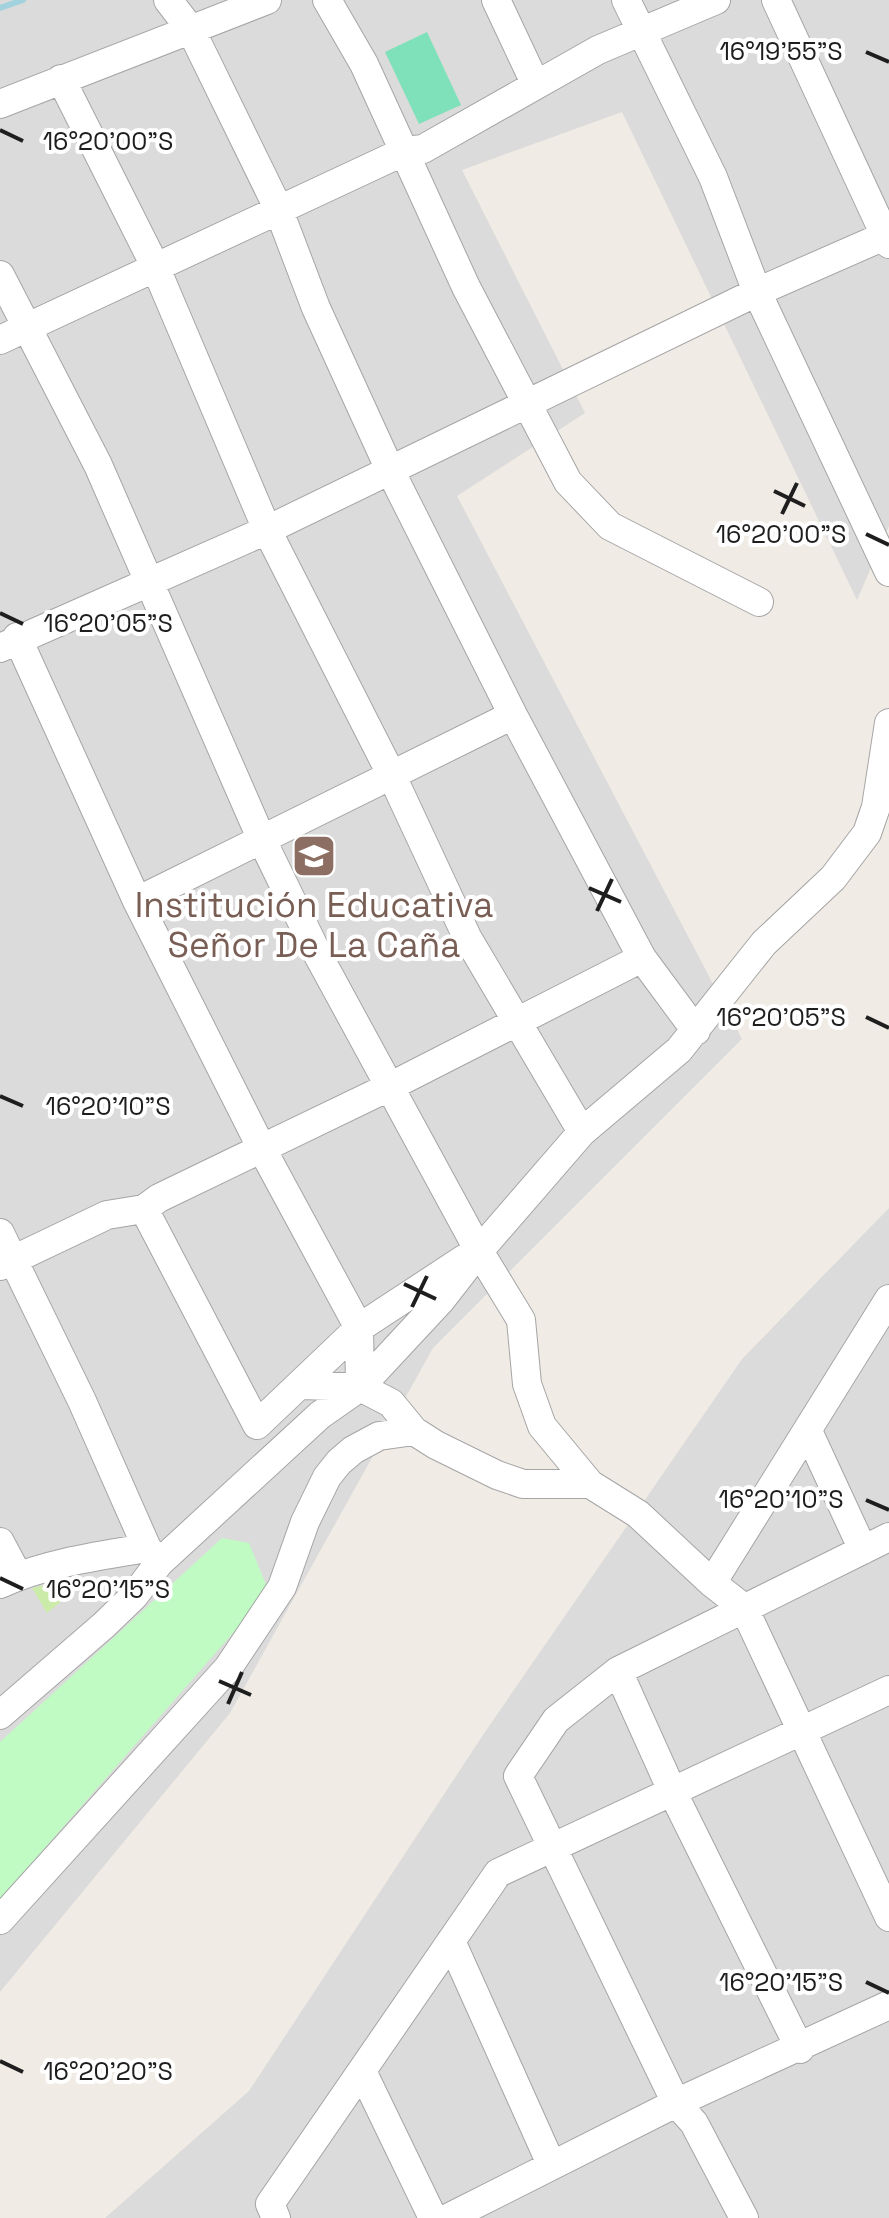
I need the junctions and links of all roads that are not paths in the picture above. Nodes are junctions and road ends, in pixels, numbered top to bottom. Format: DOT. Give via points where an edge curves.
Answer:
graph roads {
  1 [pos="168,0"];
  2 [pos="267,0"];
  3 [pos="327,0"];
  4 [pos="496,0"];
  5 [pos="626,0"];
  6 [pos="716,0"];
  7 [pos="776,0"];
  8 [pos="191,30"];
  9 [pos="643,30"];
  10 [pos="61,80"];
  11 [pos="535,83"];
  12 [pos="0,104"];
  13 [pos="405,152"];
  14 [pos="278,208"];
  15 [pos="888,238"];
  16 [pos="154,266"];
  17 [pos="0,275"];
  18 [pos="758,292"];
  19 [pos="26,328"];
  20 [pos="0,340"];
  21 [pos="526,404"];
  22 [pos="390,470"];
  23 [pos="267,530"];
  24 [pos="889,572"];
  25 [pos="150,580"];
  26 [pos="758,602"];
  27 [pos="9,642"];
  28 [pos="513,715"];
  29 [pos="889,723"];
  30 [pos="392,776"];
  31 [pos="261,838"];
  32 [pos="137,901"];
  33 [pos="642,958"];
  34 [pos="518,1022"];
  35 [pos="696,1031"];
  36 [pos="389,1087"];
  37 [pos="582,1132"];
  38 [pos="262,1150"];
  39 [pos="144,1209"];
  40 [pos="0,1233"];
  41 [pos="479,1251"];
  42 [pos="6,1263"];
  43 [pos="889,1299"];
  44 [pos="359,1328"];
  45 [pos="302,1385"];
  46 [pos="360,1387"];
  47 [pos="414,1431"];
  48 [pos="808,1431"];
  49 [pos="590,1484"];
  50 [pos="889,1537"];
  51 [pos="0,1542"];
  52 [pos="863,1550"];
  53 [pos="153,1555"];
  54 [pos="9,1580"];
  55 [pos="712,1583"];
  56 [pos="744,1608"];
  57 [pos="618,1671"];
  58 [pos="889,1690"];
  59 [pos="0,1715"];
  60 [pos="799,1730"];
  61 [pos="673,1794"];
  62 [pos="553,1848"];
  63 [pos="889,1916"];
  64 [pos="0,1920"];
  65 [pos="451,1941"];
  66 [pos="889,2005"];
  67 [pos="800,2049"];
  68 [pos="362,2071"];
  69 [pos="676,2103"];
  70 [pos="550,2164"];
  71 [pos="276,2218"];
  72 [pos="433,2218"];
  73 [pos="448,2218"];
  74 [pos="744,2218"];
  1 -- 8 [label="street"];
  2 -- 8 [label="street"];
  3 -- 13 [label="street"];
  4 -- 11 [label="street"];
  5 -- 9 [label="street"];
  6 -- 9 [label="street"];
  7 -- 15 [label="street"];
  8 -- 10 [label="street"];
  8 -- 14 [label="street"];
  9 -- 11 [label="street"];
  9 -- 18 [label="street" via="713,177"];
  10 -- 12 [label="street"];
  10 -- 16 [label="street"];
  11 -- 13 [label="street" via="423,149"];
  13 -- 14 [label="street"];
  13 -- 21 [label="street"];
  14 -- 16 [label="street"];
  14 -- 22 [label="street"];
  15 -- 18 [label="street"];
  16 -- 19 [label="street"];
  16 -- 23 [label="street"];
  17 -- 19 [label="street"];
  18 -- 21 [label="street"];
  18 -- 24 [label="street"];
  19 -- 20 [label="street"];
  19 -- 25 [label="street"];
  21 -- 22 [label="street"];
  21 -- 26 [label="street" via="568,482 610,526"];
  22 -- 23 [label="street"];
  22 -- 28 [label="street"];
  23 -- 25 [label="street"];
  23 -- 30 [label="street"];
  25 -- 27 [label="street"];
  25 -- 31 [label="street"];
  27 -- 32 [label="street"];
  28 -- 30 [label="street"];
  28 -- 33 [label="street"];
  29 -- 35 [label="street" via="867,833 833,878 746,963"];
  30 -- 31 [label="street"];
  30 -- 34 [label="street" via="467,937"];
  31 -- 32 [label="street"];
  31 -- 36 [label="street"];
  32 -- 38 [label="street"];
  33 -- 34 [label="street"];
  33 -- 35 [label="street"];
  34 -- 36 [label="street"];
  34 -- 37 [label="street"];
  35 -- 37 [label="street"];
  36 -- 38 [label="street"];
  36 -- 41 [label="street"];
  37 -- 41 [label="street"];
  38 -- 39 [label="street"];
  38 -- 44 [label="street"];
  39 -- 42 [label="street" via="107,1215"];
  39 -- 45 [label="street" via="257,1425"];
  40 -- 42 [label="street"];
  41 -- 44 [label="street"];
  41 -- 46 [label="street"];
  41 -- 49 [label="street" via="520,1320 526,1384 542,1426"];
  42 -- 53 [label="street" via="82,1400"];
  43 -- 48 [label="street"];
  44 -- 45 [label="street"];
  44 -- 46 [label="street"];
  45 -- 46 [label="street"];
  46 -- 47 [label="street" via="392,1403"];
  46 -- 53 [label="street"];
  47 -- 49 [label="street" via="522,1484"];
  47 -- 64 [label="street" via="379,1436 339,1462 305,1522 282,1587 228,1668"];
  48 -- 52 [label="street"];
  48 -- 55 [label="street"];
  49 -- 55 [label="street" via="638,1514"];
  50 -- 52 [label="street"];
  51 -- 54 [label="street"];
  52 -- 56 [label="street"];
  53 -- 54 [label="street" via="90,1557"];
  53 -- 59 [label="street" via="134,1596"];
  55 -- 56 [label="street"];
  56 -- 57 [label="street"];
  56 -- 60 [label="street"];
  57 -- 61 [label="street"];
  57 -- 62 [label="street" via="556,1720 518,1776"];
  58 -- 60 [label="street"];
  60 -- 61 [label="street"];
  60 -- 63 [label="street"];
  61 -- 62 [label="street"];
  61 -- 67 [label="street"];
  62 -- 65 [label="street" via="498,1873"];
  62 -- 69 [label="street"];
  65 -- 68 [label="street"];
  65 -- 70 [label="street"];
  66 -- 67 [label="street"];
  67 -- 69 [label="street"];
  68 -- 71 [label="street" via="270,2204"];
  68 -- 72 [label="street"];
  69 -- 70 [label="street"];
  69 -- 74 [label="street" via="694,2123"];
  70 -- 73 [label="street"];
}
